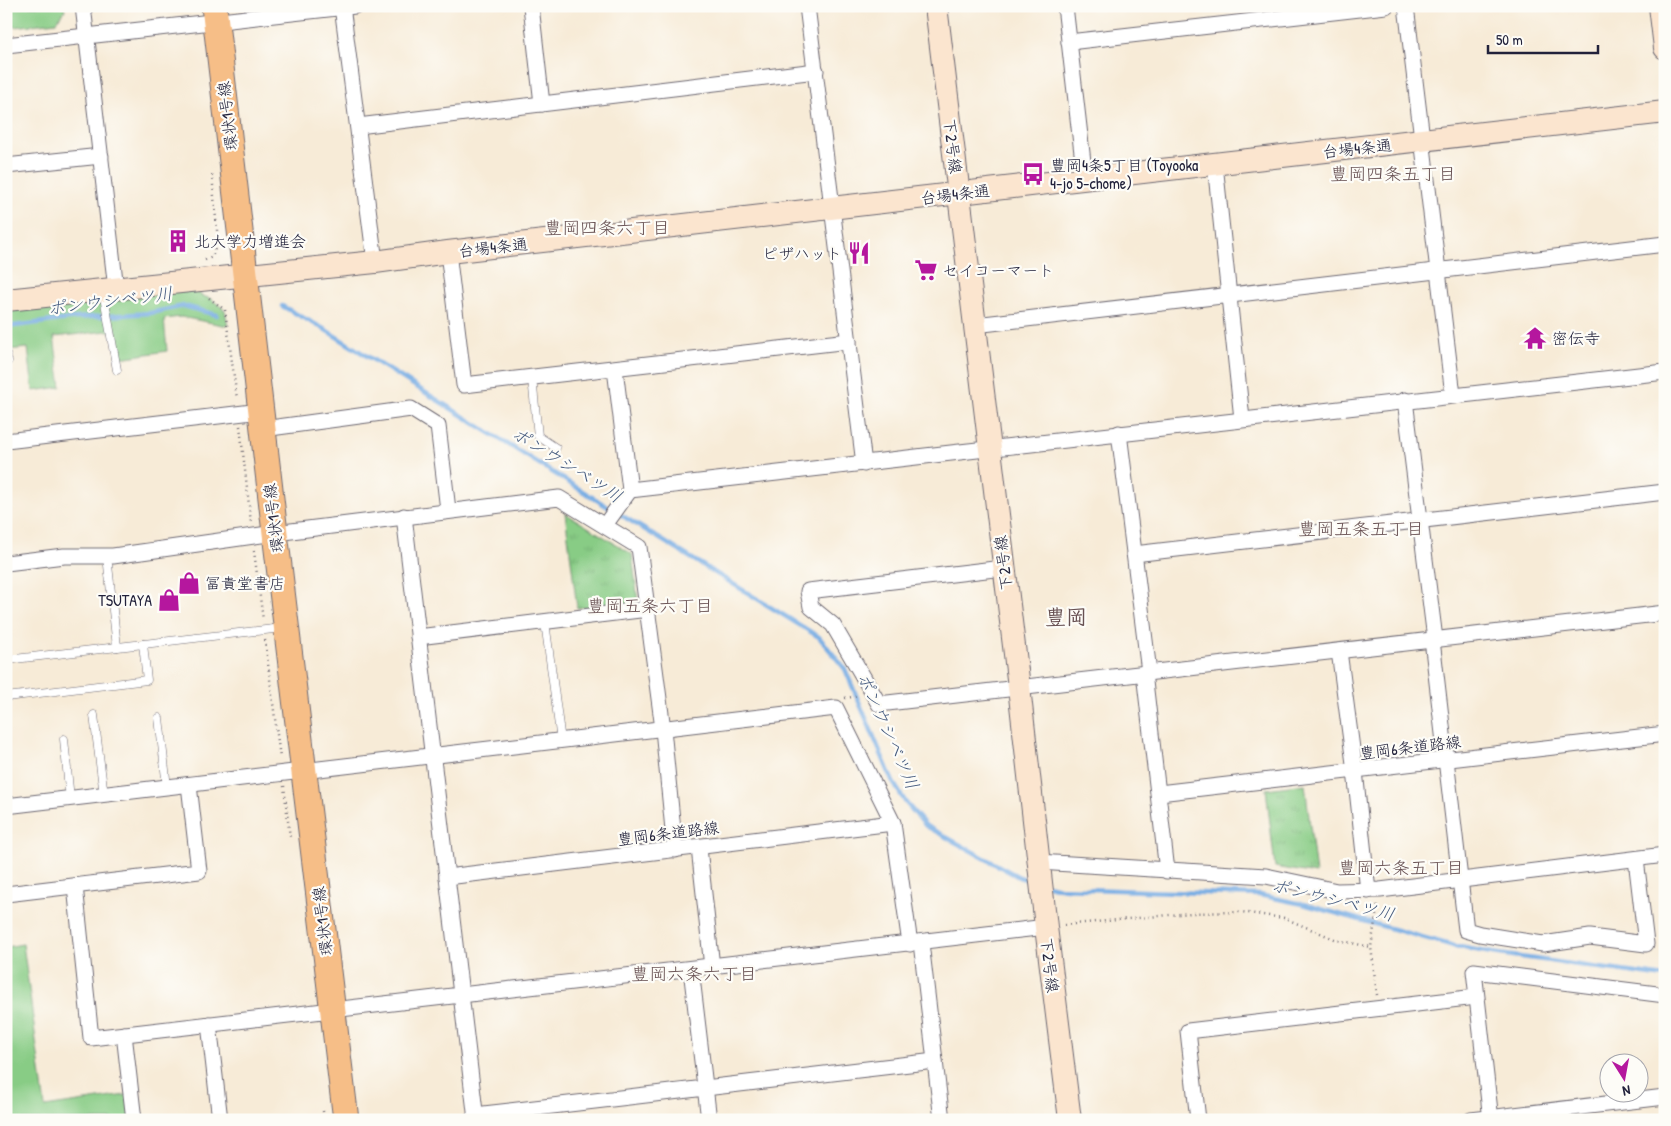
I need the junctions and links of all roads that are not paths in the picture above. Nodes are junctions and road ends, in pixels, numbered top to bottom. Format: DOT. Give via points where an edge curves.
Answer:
graph roads {
  1 [pos="83,6"];
  2 [pos="531,6"];
  3 [pos="807,6"];
  4 [pos="936,6"];
  5 [pos="1065,6"];
  6 [pos="1386,6"];
  7 [pos="1406,6"];
  8 [pos="1660,6"];
  9 [pos="346,7"];
  10 [pos="215,14"];
  11 [pos="87,36"];
  12 [pos="1069,42"];
  13 [pos="6,45"];
  14 [pos="1665,48"];
  15 [pos="816,71"];
  16 [pos="542,104"];
  17 [pos="1665,112"];
  18 [pos="358,126"];
  19 [pos="1423,140"];
  20 [pos="101,156"];
  21 [pos="1215,164"];
  22 [pos="6,166"];
  23 [pos="1085,180"];
  24 [pos="959,193"];
  25 [pos="833,208"];
  26 [pos="1665,244"];
  27 [pos="448,252"];
  28 [pos="375,262"];
  29 [pos="1438,271"];
  30 [pos="245,276"];
  31 [pos="1228,294"];
  32 [pos="108,297"];
  33 [pos="6,300"];
  34 [pos="975,325"];
  35 [pos="849,341"];
  36 [pos="615,369"];
  37 [pos="117,370"];
  38 [pos="1665,372"];
  39 [pos="532,378"];
  40 [pos="1453,395"];
  41 [pos="1405,400"];
  42 [pos="1242,419"];
  43 [pos="262,420"];
  44 [pos="1120,433"];
  45 [pos="6,440"];
  46 [pos="556,448"];
  47 [pos="990,450"];
  48 [pos="864,464"];
  49 [pos="1665,492"];
  50 [pos="627,495"];
  51 [pos="448,510"];
  52 [pos="404,516"];
  53 [pos="1420,520"];
  54 [pos="608,521"];
  55 [pos="275,533"];
  56 [pos="1134,554"];
  57 [pos="107,556"];
  58 [pos="6,563"];
  59 [pos="1003,568"];
  60 [pos="648,609"];
  61 [pos="1665,613"];
  62 [pos="545,622"];
  63 [pos="287,628"];
  64 [pos="418,637"];
  65 [pos="1433,640"];
  66 [pos="143,644"];
  67 [pos="117,647"];
  68 [pos="1339,651"];
  69 [pos="6,660"];
  70 [pos="1146,672"];
  71 [pos="1019,687"];
  72 [pos="6,697"];
  73 [pos="94,715"];
  74 [pos="159,718"];
  75 [pos="663,729"];
  76 [pos="1665,734"];
  77 [pos="64,740"];
  78 [pos="561,741"];
  79 [pos="433,756"];
  80 [pos="1447,760"];
  81 [pos="304,771"];
  82 [pos="1355,771"];
  83 [pos="189,785"];
  84 [pos="167,787"];
  85 [pos="1159,793"];
  86 [pos="104,795"];
  87 [pos="70,799"];
  88 [pos="6,805"];
  89 [pos="894,823"];
  90 [pos="699,848"];
  91 [pos="675,850"];
  92 [pos="1665,855"];
  93 [pos="1636,859"];
  94 [pos="1039,868"];
  95 [pos="1167,871"];
  96 [pos="447,877"];
  97 [pos="1461,880"];
  98 [pos="75,886"];
  99 [pos="1368,891"];
  100 [pos="6,894"];
  101 [pos="1046,927"];
  102 [pos="915,943"];
  103 [pos="712,967"];
  104 [pos="691,969"];
  105 [pos="1665,995"];
  106 [pos="461,996"];
  107 [pos="1476,997"];
  108 [pos="333,1011"];
  109 [pos="209,1024"];
  110 [pos="124,1034"];
  111 [pos="935,1062"];
  112 [pos="705,1088"];
  113 [pos="1665,1097"];
  114 [pos="476,1117"];
  115 [pos="1491,1119"];
  116 [pos="134,1120"];
  117 [pos="220,1120"];
  118 [pos="346,1120"];
  119 [pos="708,1120"];
  120 [pos="942,1120"];
  121 [pos="1070,1120"];
  122 [pos="1198,1120"];
  123 [pos="1471,1120"];
  1 -- 11 [label="street"];
  2 -- 16 [label="street"];
  3 -- 15 [label="street"];
  4 -- 24 [label="street, 下2号線"];
  5 -- 12 [label="street"];
  6 -- 12 [label="street"];
  7 -- 19 [label="street"];
  8 -- 14 [label="street"];
  9 -- 10 [label="street"];
  9 -- 18 [label="street"];
  10 -- 11 [label="street"];
  10 -- 30 [label="main road, 環状1号線"];
  11 -- 13 [label="street"];
  11 -- 20 [label="street"];
  12 -- 23 [label="street"];
  15 -- 16 [label="street"];
  15 -- 25 [label="street"];
  16 -- 18 [label="street"];
  17 -- 19 [label="street, 台場4条通"];
  18 -- 28 [label="street"];
  19 -- 21 [label="street, 台場4条通"];
  19 -- 29 [label="street"];
  20 -- 22 [label="street"];
  20 -- 32 [label="street"];
  21 -- 23 [label="street, 台場4条通"];
  21 -- 31 [label="street"];
  23 -- 24 [label="street, 台場4条通"];
  24 -- 25 [label="street, 台場4条通"];
  24 -- 34 [label="street, 下2号線"];
  25 -- 27 [label="street, 台場4条通"];
  25 -- 35 [label="street"];
  26 -- 29 [label="street"];
  27 -- 28 [label="street, 台場4条通"];
  27 -- 39 [label="street" via="464,385"];
  28 -- 30 [label="street, 台場4条通"];
  29 -- 31 [label="street"];
  29 -- 40 [label="street"];
  30 -- 32 [label="street, 台場4条通"];
  30 -- 43 [label="main road, 環状1号線"];
  31 -- 34 [label="street"];
  31 -- 42 [label="street"];
  32 -- 33 [label="street, 台場4条通"];
  32 -- 37 [label="lane"];
  34 -- 47 [label="street, 下2号線"];
  35 -- 36 [label="street"];
  35 -- 48 [label="street"];
  36 -- 39 [label="street"];
  36 -- 50 [label="street"];
  38 -- 40 [label="street"];
  39 -- 46 [label="lane" via="538,436"];
  40 -- 41 [label="street"];
  41 -- 42 [label="street"];
  41 -- 53 [label="street"];
  42 -- 44 [label="street"];
  43 -- 45 [label="street"];
  43 -- 51 [label="street" via="411,409 438,426"];
  43 -- 55 [label="main road, 環状1号線"];
  44 -- 47 [label="street"];
  44 -- 56 [label="street"];
  47 -- 48 [label="street"];
  47 -- 59 [label="street, 下2号線"];
  48 -- 50 [label="street"];
  49 -- 53 [label="street"];
  50 -- 54 [label="street"];
  51 -- 52 [label="street"];
  51 -- 54 [label="street" via="559,498"];
  52 -- 55 [label="street"];
  52 -- 64 [label="street"];
  53 -- 56 [label="street"];
  53 -- 65 [label="street"];
  54 -- 60 [label="street" via="639,548"];
  55 -- 57 [label="street"];
  55 -- 63 [label="main road, 環状1号線"];
  56 -- 70 [label="street"];
  57 -- 58 [label="street" via="64,556"];
  57 -- 67 [label="lane"];
  59 -- 71 [label="street, 下2号線"];
  59 -- 71 [label="street" via="808,591 811,607 834,626 879,704"];
  60 -- 62 [label="street"];
  60 -- 75 [label="street"];
  61 -- 65 [label="street"];
  62 -- 64 [label="street"];
  62 -- 78 [label="lane"];
  63 -- 66 [label="lane"];
  63 -- 81 [label="main road, 環状1号線"];
  64 -- 79 [label="street"];
  65 -- 68 [label="street"];
  65 -- 80 [label="street"];
  66 -- 67 [label="lane"];
  66 -- 72 [label="lane" via="147,680"];
  67 -- 69 [label="lane"];
  68 -- 70 [label="street"];
  68 -- 82 [label="street"];
  70 -- 71 [label="street"];
  70 -- 85 [label="street"];
  71 -- 94 [label="street, 下2号線"];
  73 -- 86 [label="lane"];
  74 -- 84 [label="lane"];
  75 -- 78 [label="street"];
  75 -- 89 [label="street" via="836,708"];
  75 -- 91 [label="street"];
  76 -- 80 [label="street, 豊岡6条道路線"];
  77 -- 87 [label="lane"];
  78 -- 79 [label="street"];
  79 -- 81 [label="street"];
  79 -- 96 [label="street"];
  80 -- 82 [label="street, 豊岡6条道路線"];
  80 -- 97 [label="street"];
  81 -- 83 [label="street"];
  81 -- 108 [label="main road, 環状1号線"];
  82 -- 85 [label="street, 豊岡6条道路線"];
  82 -- 99 [label="street"];
  83 -- 84 [label="street"];
  83 -- 98 [label="street" via="199,871"];
  84 -- 86 [label="street"];
  85 -- 95 [label="street"];
  86 -- 87 [label="street"];
  87 -- 88 [label="street"];
  89 -- 90 [label="street, 豊岡6条道路線"];
  89 -- 102 [label="street"];
  90 -- 91 [label="street, 豊岡6条道路線"];
  90 -- 103 [label="street"];
  91 -- 96 [label="street, 豊岡6条道路線"];
  92 -- 93 [label="street"];
  93 -- 97 [label="street"];
  93 -- 97 [label="street" via="1646,944 1590,937 1543,944 1466,930"];
  94 -- 95 [label="street"];
  94 -- 101 [label="street, 下2号線"];
  95 -- 99 [label="street" via="1266,876 1337,891"];
  96 -- 106 [label="street"];
  97 -- 99 [label="street"];
  98 -- 100 [label="street"];
  98 -- 110 [label="street" via="91,1038"];
  101 -- 102 [label="street"];
  101 -- 121 [label="street, 下2号線"];
  102 -- 103 [label="street"];
  102 -- 111 [label="street"];
  103 -- 104 [label="street"];
  104 -- 106 [label="street"];
  104 -- 112 [label="street"];
  105 -- 107 [label="street" via="1474,971"];
  106 -- 108 [label="street"];
  106 -- 114 [label="street"];
  107 -- 115 [label="street"];
  107 -- 122 [label="street" via="1188,1030"];
  108 -- 109 [label="street"];
  108 -- 118 [label="main road, 環状1号線"];
  109 -- 110 [label="street"];
  109 -- 117 [label="street"];
  110 -- 116 [label="street"];
  111 -- 112 [label="street"];
  111 -- 120 [label="street"];
  112 -- 114 [label="street"];
  112 -- 119 [label="street"];
  113 -- 115 [label="street"];
  115 -- 123 [label="street"];
}
